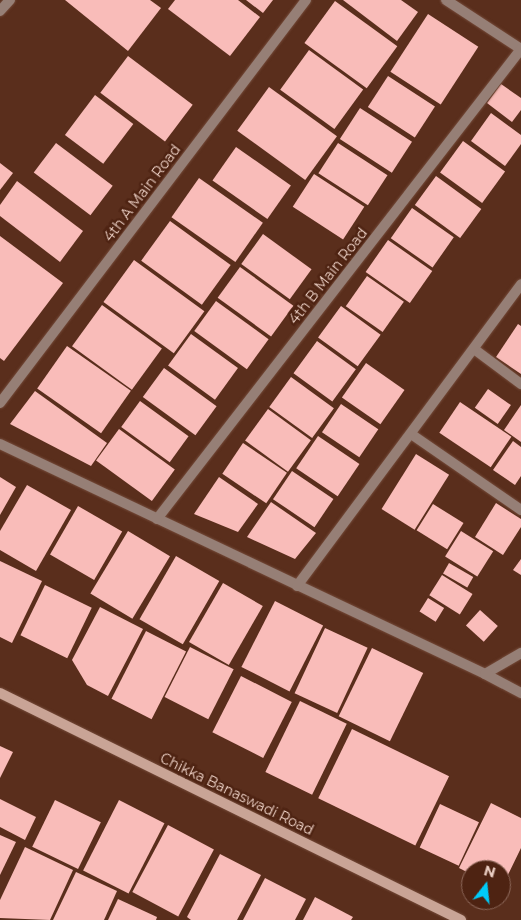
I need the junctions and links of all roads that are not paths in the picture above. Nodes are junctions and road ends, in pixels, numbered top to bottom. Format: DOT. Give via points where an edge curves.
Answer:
graph roads {
  1 [pos="10,0"];
  2 [pos="306,0"];
  3 [pos="446,0"];
  4 [pos="0,11"];
  5 [pos="521,49"];
  6 [pos="521,284"];
  7 [pos="474,349"];
  8 [pos="521,384"];
  9 [pos="0,404"];
  10 [pos="412,434"];
  11 [pos="0,444"];
  12 [pos="521,510"];
  13 [pos="157,519"];
  14 [pos="298,586"];
  15 [pos="521,653"];
  16 [pos="485,674"];
  17 [pos="521,692"];
  18 [pos="0,693"];
  19 [pos="458,919"];
  1 -- 4 [label="street"];
  2 -- 9 [label="street, 4th A Main Road"];
  3 -- 5 [label="street"];
  5 -- 13 [label="street, 4th B Main Road"];
  6 -- 7 [label="street"];
  7 -- 8 [label="street"];
  7 -- 10 [label="street"];
  10 -- 12 [label="street"];
  10 -- 14 [label="street"];
  11 -- 13 [label="street"];
  13 -- 14 [label="street"];
  14 -- 16 [label="street"];
  15 -- 16 [label="street"];
  16 -- 17 [label="street"];
  18 -- 19 [label="main road, Chikka Banaswadi Road"];
}
